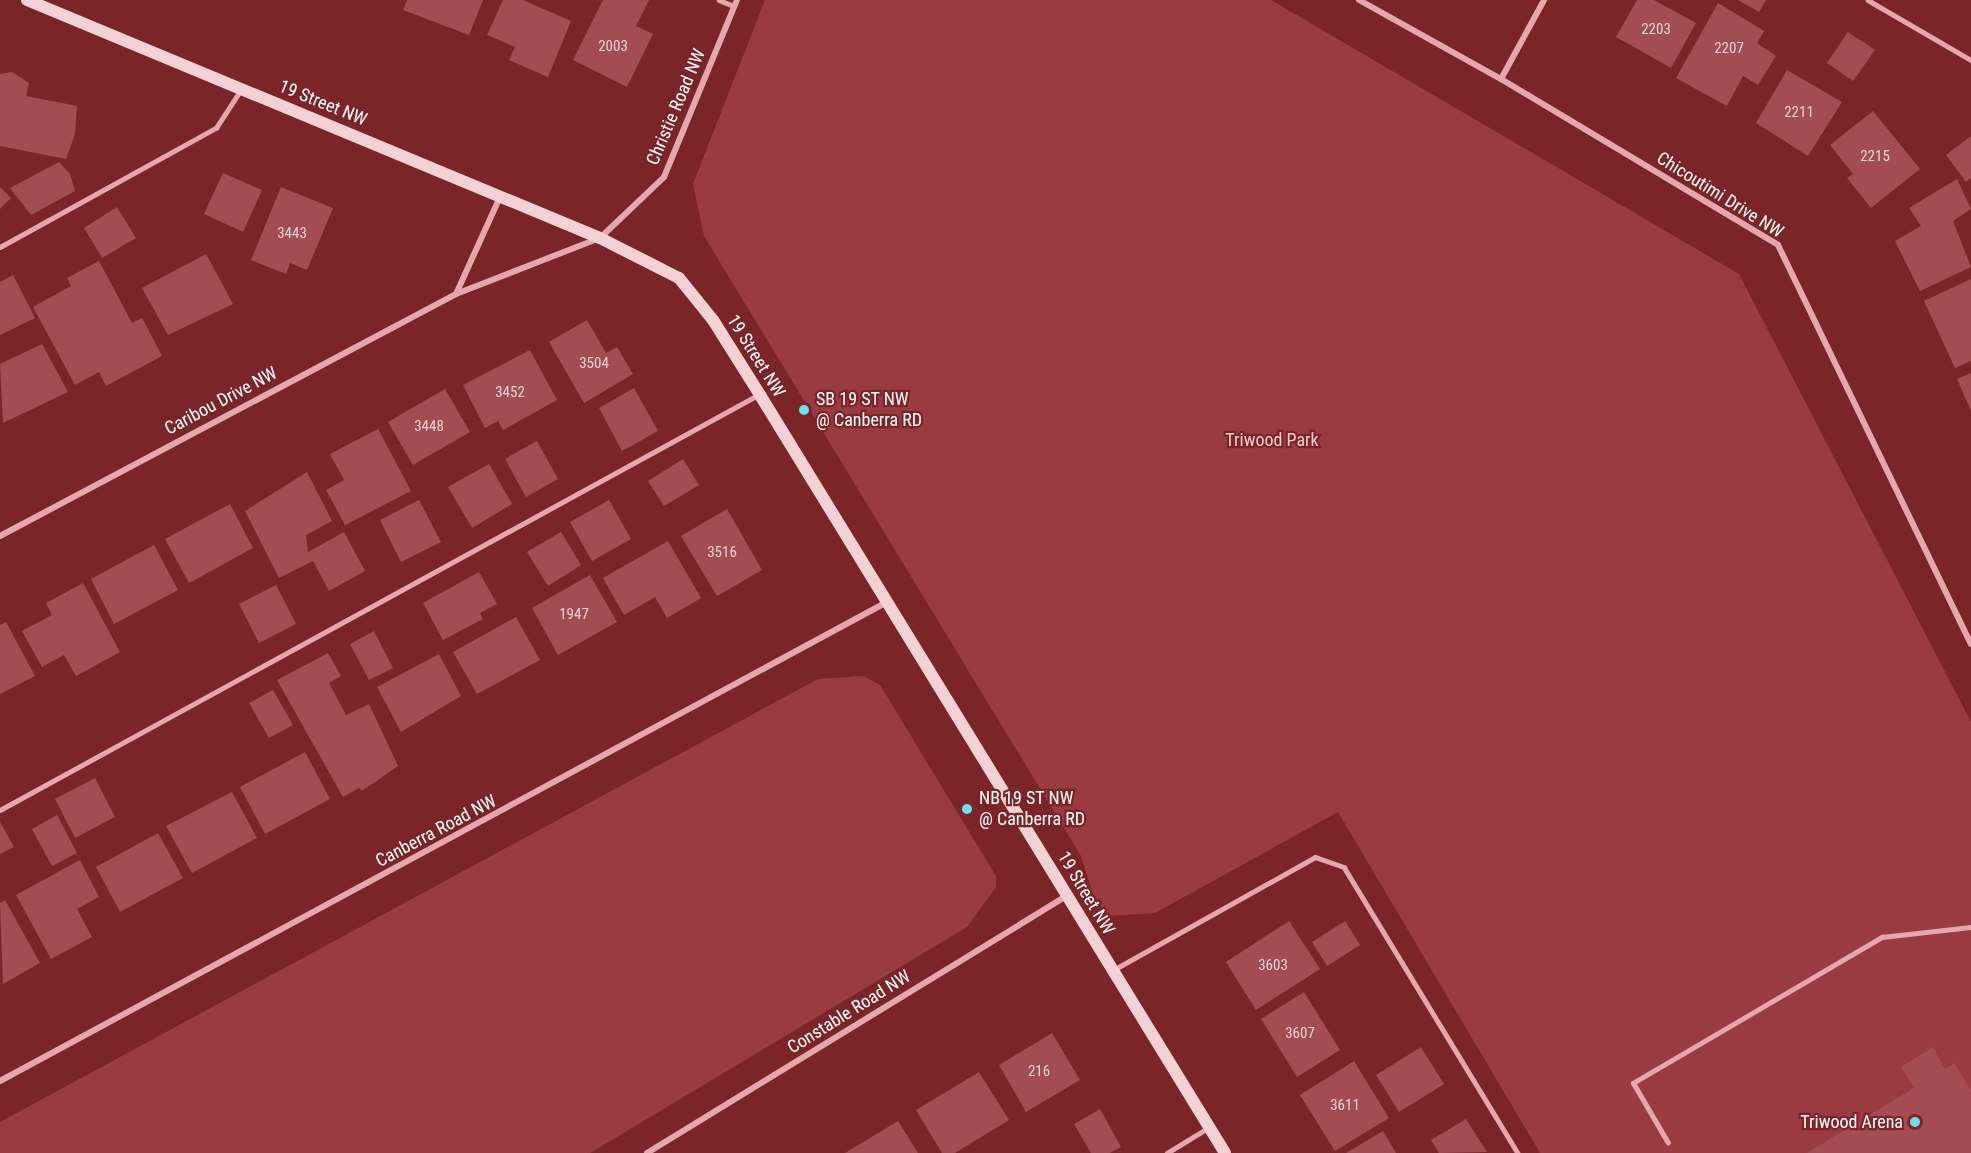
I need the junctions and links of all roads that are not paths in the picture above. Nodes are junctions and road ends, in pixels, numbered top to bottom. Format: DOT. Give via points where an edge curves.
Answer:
graph roads {
  1 [pos="27,0"];
  2 [pos="719,0"];
  3 [pos="1359,0"];
  4 [pos="1544,0"];
  5 [pos="1868,0"];
  6 [pos="735,3"];
  7 [pos="1971,60"];
  8 [pos="1502,79"];
  9 [pos="241,89"];
  10 [pos="500,196"];
  11 [pos="600,238"];
  12 [pos="0,247"];
  13 [pos="456,294"];
  14 [pos="760,395"];
  15 [pos="0,536"];
  16 [pos="885,603"];
  17 [pos="1971,644"];
  18 [pos="0,810"];
  19 [pos="1067,896"];
  20 [pos="1971,927"];
  21 [pos="1111,972"];
  22 [pos="0,1081"];
  23 [pos="1209,1127"];
  24 [pos="1668,1143"];
  25 [pos="647,1153"];
  26 [pos="1167,1153"];
  27 [pos="1225,1153"];
  28 [pos="1518,1153"];
  1 -- 9 [label="street, 19 Street NW"];
  2 -- 6 [label="lane"];
  3 -- 8 [label="street, Chicoutimi Drive NW"];
  4 -- 8 [label="street"];
  5 -- 7 [label="lane"];
  6 -- 11 [label="street, Christie Road NW" via="664,177"];
  8 -- 17 [label="street, Chicoutimi Drive NW" via="1778,245"];
  9 -- 10 [label="street, 19 Street NW"];
  9 -- 12 [label="lane" via="216,128"];
  10 -- 11 [label="street, 19 Street NW"];
  10 -- 13 [label="street"];
  11 -- 13 [label="street, Caribou Drive NW"];
  11 -- 14 [label="street, 19 Street NW" via="679,278 708,313"];
  13 -- 15 [label="street, Caribou Drive NW"];
  14 -- 16 [label="street, 19 Street NW"];
  14 -- 18 [label="lane"];
  16 -- 19 [label="street, 19 Street NW"];
  16 -- 22 [label="street, Canberra Road NW"];
  19 -- 21 [label="street, 19 Street NW"];
  19 -- 25 [label="street, Constable Road NW"];
  20 -- 24 [label="lane" via="1882,937 1633,1083"];
  21 -- 23 [label="street, 19 Street NW"];
  21 -- 28 [label="lane" via="1315,857 1344,867"];
  23 -- 26 [label="lane"];
  23 -- 27 [label="street, 19 Street NW"];
}
